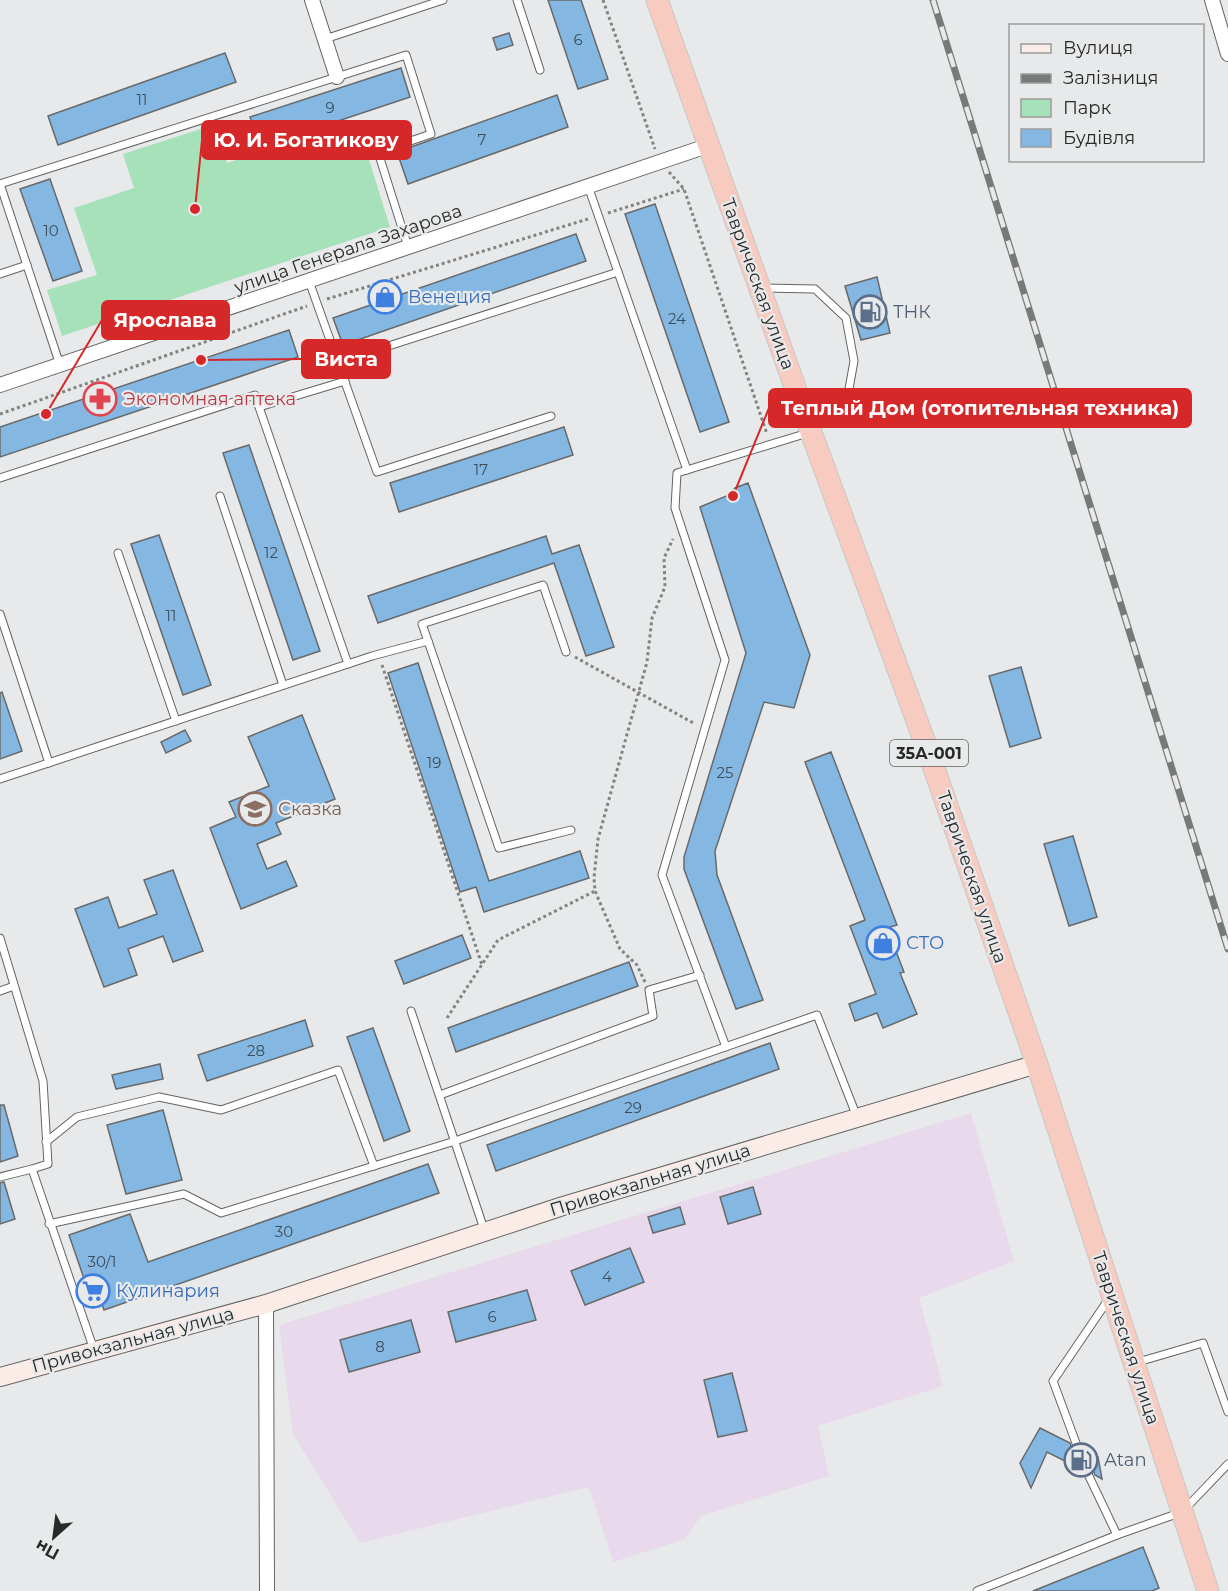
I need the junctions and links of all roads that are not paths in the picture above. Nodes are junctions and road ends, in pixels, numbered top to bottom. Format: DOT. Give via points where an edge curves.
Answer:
graph roads {
  1 [pos="312,0"];
  2 [pos="443,0"];
  3 [pos="517,0"];
  4 [pos="657,0"];
  5 [pos="1213,0"];
  6 [pos="324,39"];
  7 [pos="1228,54"];
  8 [pos="540,70"];
  9 [pos="337,77"];
  10 [pos="707,146"];
  11 [pos="588,186"];
  12 [pos="408,247"];
  13 [pos="27,265"];
  14 [pos="618,272"];
  15 [pos="0,274"];
  16 [pos="309,281"];
  17 [pos="761,288"];
  18 [pos="339,362"];
  19 [pos="60,365"];
  20 [pos="345,381"];
  21 [pos="0,385"];
  22 [pos="259,407"];
  23 [pos="551,416"];
  24 [pos="811,432"];
  25 [pos="687,470"];
  26 [pos="0,478"];
  27 [pos="220,496"];
  28 [pos="118,553"];
  29 [pos="0,614"];
  30 [pos="428,640"];
  31 [pos="566,652"];
  32 [pos="348,664"];
  33 [pos="283,686"];
  34 [pos="176,721"];
  35 [pos="50,762"];
  36 [pos="0,779"];
  37 [pos="571,830"];
  38 [pos="0,938"];
  39 [pos="700,975"];
  40 [pos="14,986"];
  41 [pos="0,991"];
  42 [pos="411,1011"];
  43 [pos="726,1047"];
  44 [pos="1037,1065"];
  45 [pos="440,1095"];
  46 [pos="856,1117"];
  47 [pos="455,1141"];
  48 [pos="46,1142"];
  49 [pos="374,1166"];
  50 [pos="32,1169"];
  51 [pos="0,1177"];
  52 [pos="49,1224"];
  53 [pos="485,1232"];
  54 [pos="1112,1296"];
  55 [pos="266,1304"];
  56 [pos="94,1350"];
  57 [pos="1134,1363"];
  58 [pos="0,1377"];
  59 [pos="1228,1412"];
  60 [pos="1228,1464"];
  61 [pos="1182,1512"];
  62 [pos="1117,1535"];
  63 [pos="267,1591"];
  64 [pos="976,1591"];
  65 [pos="1208,1591"];
  1 -- 6 [label="street"];
  2 -- 6 [label="lane"];
  3 -- 8 [label="lane"];
  4 -- 10 [label="highway, Таврическая улица / 35А-001"];
  5 -- 7 [label="street"];
  6 -- 9 [label="street"];
  9 -- 12 [label="lane" via="406,55 431,134 378,152"];
  9 -- 13 [label="lane" via="0,184"];
  10 -- 11 [label="street, улица Генерала Захарова"];
  10 -- 17 [label="highway, Таврическая улица / 35А-001"];
  11 -- 12 [label="street, улица Генерала Захарова"];
  11 -- 14 [label="lane"];
  12 -- 16 [label="street, улица Генерала Захарова"];
  13 -- 15 [label="lane"];
  13 -- 19 [label="lane"];
  14 -- 18 [label="lane"];
  14 -- 25 [label="lane"];
  16 -- 18 [label="lane"];
  16 -- 19 [label="street, улица Генерала Захарова"];
  17 -- 24 [label="highway, Таврическая улица / 35А-001"];
  17 -- 24 [label="lane" via="815,289 846,318 854,361 847,400"];
  18 -- 20 [label="lane"];
  19 -- 21 [label="street, улица Генерала Захарова"];
  20 -- 22 [label="lane"];
  20 -- 23 [label="lane" via="377,472"];
  22 -- 26 [label="lane" via="255,395"];
  22 -- 32 [label="lane"];
  24 -- 25 [label="lane"];
  24 -- 44 [label="highway, Таврическая улица / 35А-001"];
  25 -- 39 [label="lane" via="677,473 675,508 725,660 662,875"];
  27 -- 33 [label="lane"];
  28 -- 34 [label="lane"];
  29 -- 35 [label="lane"];
  30 -- 31 [label="lane" via="422,624 543,585"];
  30 -- 32 [label="lane"];
  30 -- 37 [label="lane" via="499,848"];
  32 -- 33 [label="lane"];
  33 -- 34 [label="lane"];
  34 -- 35 [label="lane"];
  35 -- 36 [label="lane"];
  38 -- 40 [label="lane"];
  39 -- 43 [label="lane"];
  39 -- 45 [label="lane" via="649,990 653,1016"];
  40 -- 41 [label="lane"];
  40 -- 48 [label="lane" via="43,1081"];
  42 -- 45 [label="lane"];
  43 -- 46 [label="lane" via="816,1016"];
  43 -- 47 [label="lane"];
  44 -- 46 [label="main road, Привокзальная улица"];
  44 -- 54 [label="highway, Таврическая улица / 35А-001"];
  45 -- 47 [label="lane"];
  46 -- 53 [label="main road, Привокзальная улица"];
  47 -- 49 [label="lane"];
  47 -- 53 [label="lane"];
  48 -- 49 [label="lane" via="77,1117 159,1097 221,1110 338,1070"];
  48 -- 50 [label="lane" via="48,1164"];
  49 -- 52 [label="lane" via="221,1213 184,1194"];
  50 -- 51 [label="lane"];
  50 -- 52 [label="lane"];
  52 -- 56 [label="lane"];
  53 -- 55 [label="main road, Привокзальная улица"];
  54 -- 57 [label="highway, Таврическая улица / 35А-001"];
  54 -- 62 [label="lane" via="1053,1381 1086,1470"];
  55 -- 56 [label="main road, Привокзальная улица"];
  55 -- 63 [label="street"];
  56 -- 58 [label="main road, Привокзальная улица"];
  57 -- 59 [label="lane" via="1203,1343"];
  57 -- 61 [label="highway, Таврическая улица / 35А-001"];
  60 -- 61 [label="lane"];
  61 -- 62 [label="lane"];
  61 -- 65 [label="highway, Таврическая улица / 35А-001"];
  62 -- 64 [label="lane"];
}
